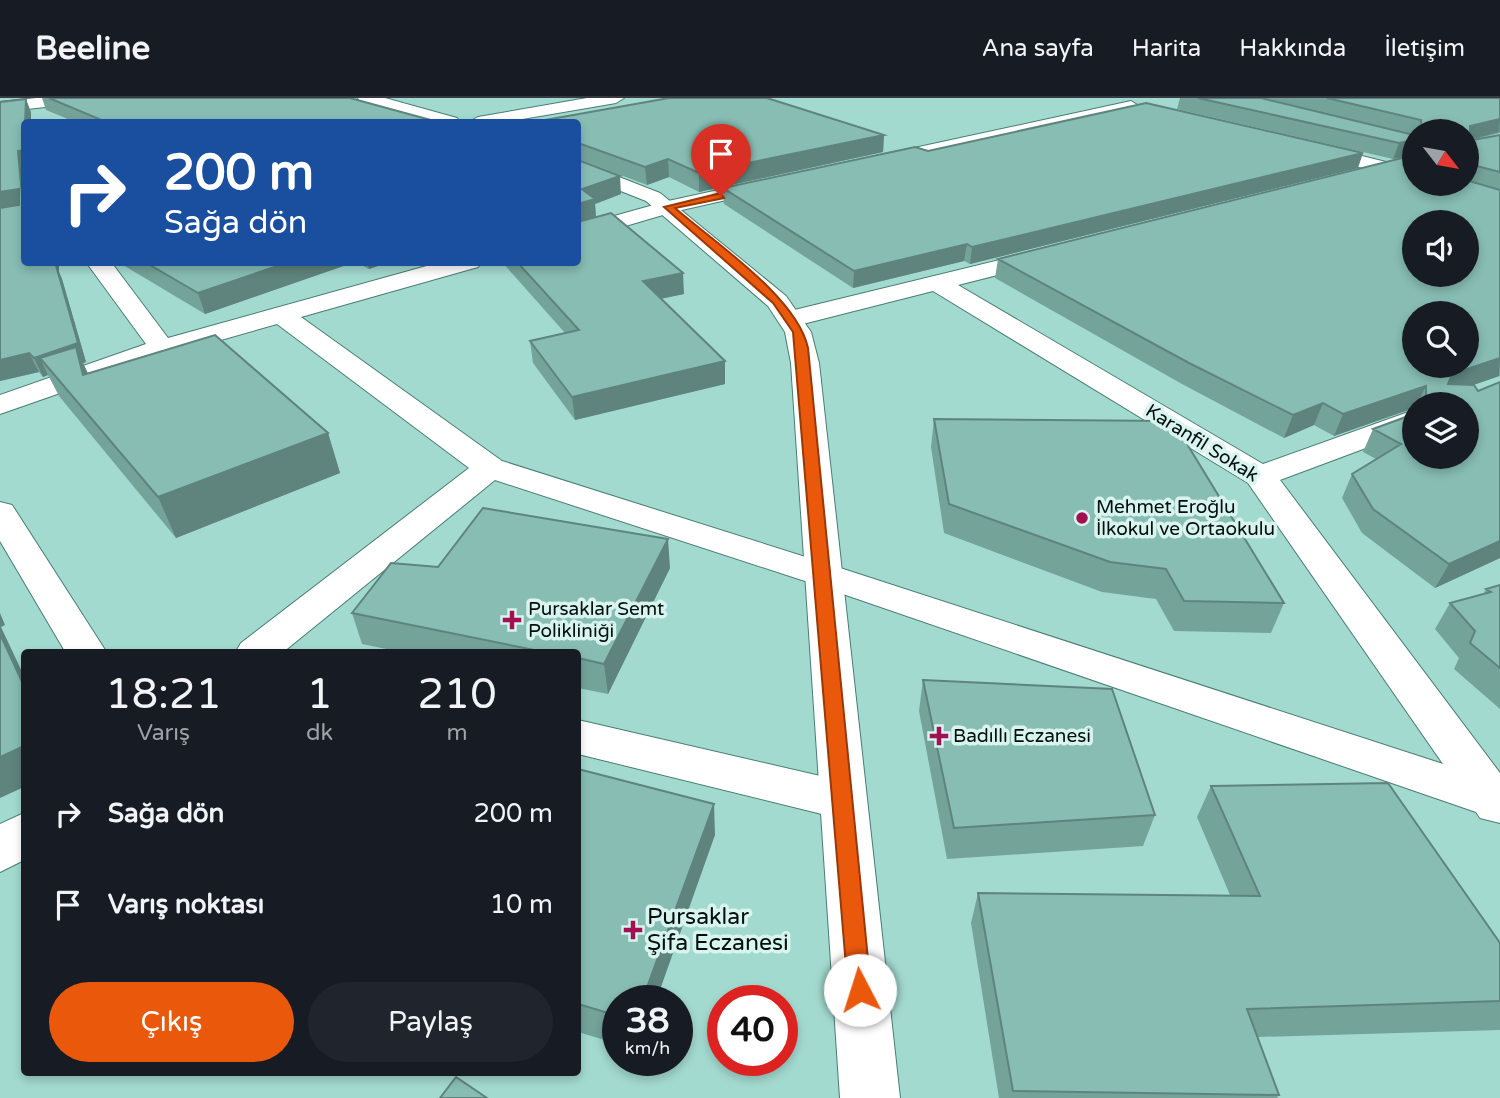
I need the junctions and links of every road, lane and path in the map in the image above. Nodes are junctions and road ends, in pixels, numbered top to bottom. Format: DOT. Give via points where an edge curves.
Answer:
graph roads {
  1 [pos="81,98"];
  2 [pos="366,98"];
  3 [pos="617,98"];
  4 [pos="1097,98"];
  5 [pos="3,105"];
  6 [pos="31,119"];
  7 [pos="440,119"];
  8 [pos="495,119"];
  9 [pos="892,138"];
  10 [pos="1289,144"];
  11 [pos="930,150"];
  12 [pos="865,164"];
  13 [pos="581,168"];
  14 [pos="1402,168"];
  15 [pos="1402,170"];
  16 [pos="786,181"];
  17 [pos="1341,182"];
  18 [pos="668,207"];
  19 [pos="581,232"];
  20 [pos="1071,249"];
  21 [pos="101,266"];
  22 [pos="456,266"];
  23 [pos="937,283"];
  24 [pos="281,315"];
  25 [pos="791,319"];
  26 [pos="162,348"];
  27 [pos="0,405"];
  28 [pos="1402,423"];
  29 [pos="490,468"];
  30 [pos="1260,476"];
  31 [pos="0,512"];
  32 [pos="821,574"];
  33 [pos="85,649"];
  34 [pos="260,649"];
  35 [pos="581,738"];
  36 [pos="842,800"];
  37 [pos="1498,802"];
  38 [pos="21,835"];
  39 [pos="0,851"];
  40 [pos="870,1098"];
  1 -- 5 [label="street"];
  2 -- 7 [label="street"];
  3 -- 8 [label="street"];
  4 -- 11 [label="street" via="1138,108"];
  5 -- 6 [label="street"];
  9 -- 11 [label="street"];
  10 -- 14 [label="street"];
  11 -- 12 [label="street"];
  13 -- 18 [label="street" via="638,189"];
  15 -- 17 [label="street"];
  16 -- 18 [label="street"];
  18 -- 19 [label="street"];
  18 -- 25 [label="street" via="777,301"];
  20 -- 23 [label="street"];
  21 -- 26 [label="street"];
  22 -- 24 [label="street"];
  23 -- 25 [label="street"];
  23 -- 30 [label="street, Karanfil Sokak"];
  24 -- 26 [label="street"];
  24 -- 29 [label="street"];
  25 -- 32 [label="street" via="799,332 804,363"];
  26 -- 27 [label="street"];
  28 -- 30 [label="street"];
  29 -- 32 [label="street"];
  29 -- 34 [label="street"];
  30 -- 37 [label="street, Karanfil Sokak"];
  31 -- 33 [label="street"];
  32 -- 36 [label="street"];
  32 -- 37 [label="street"];
  35 -- 36 [label="street"];
  36 -- 40 [label="street"];
  38 -- 39 [label="street"];
}
